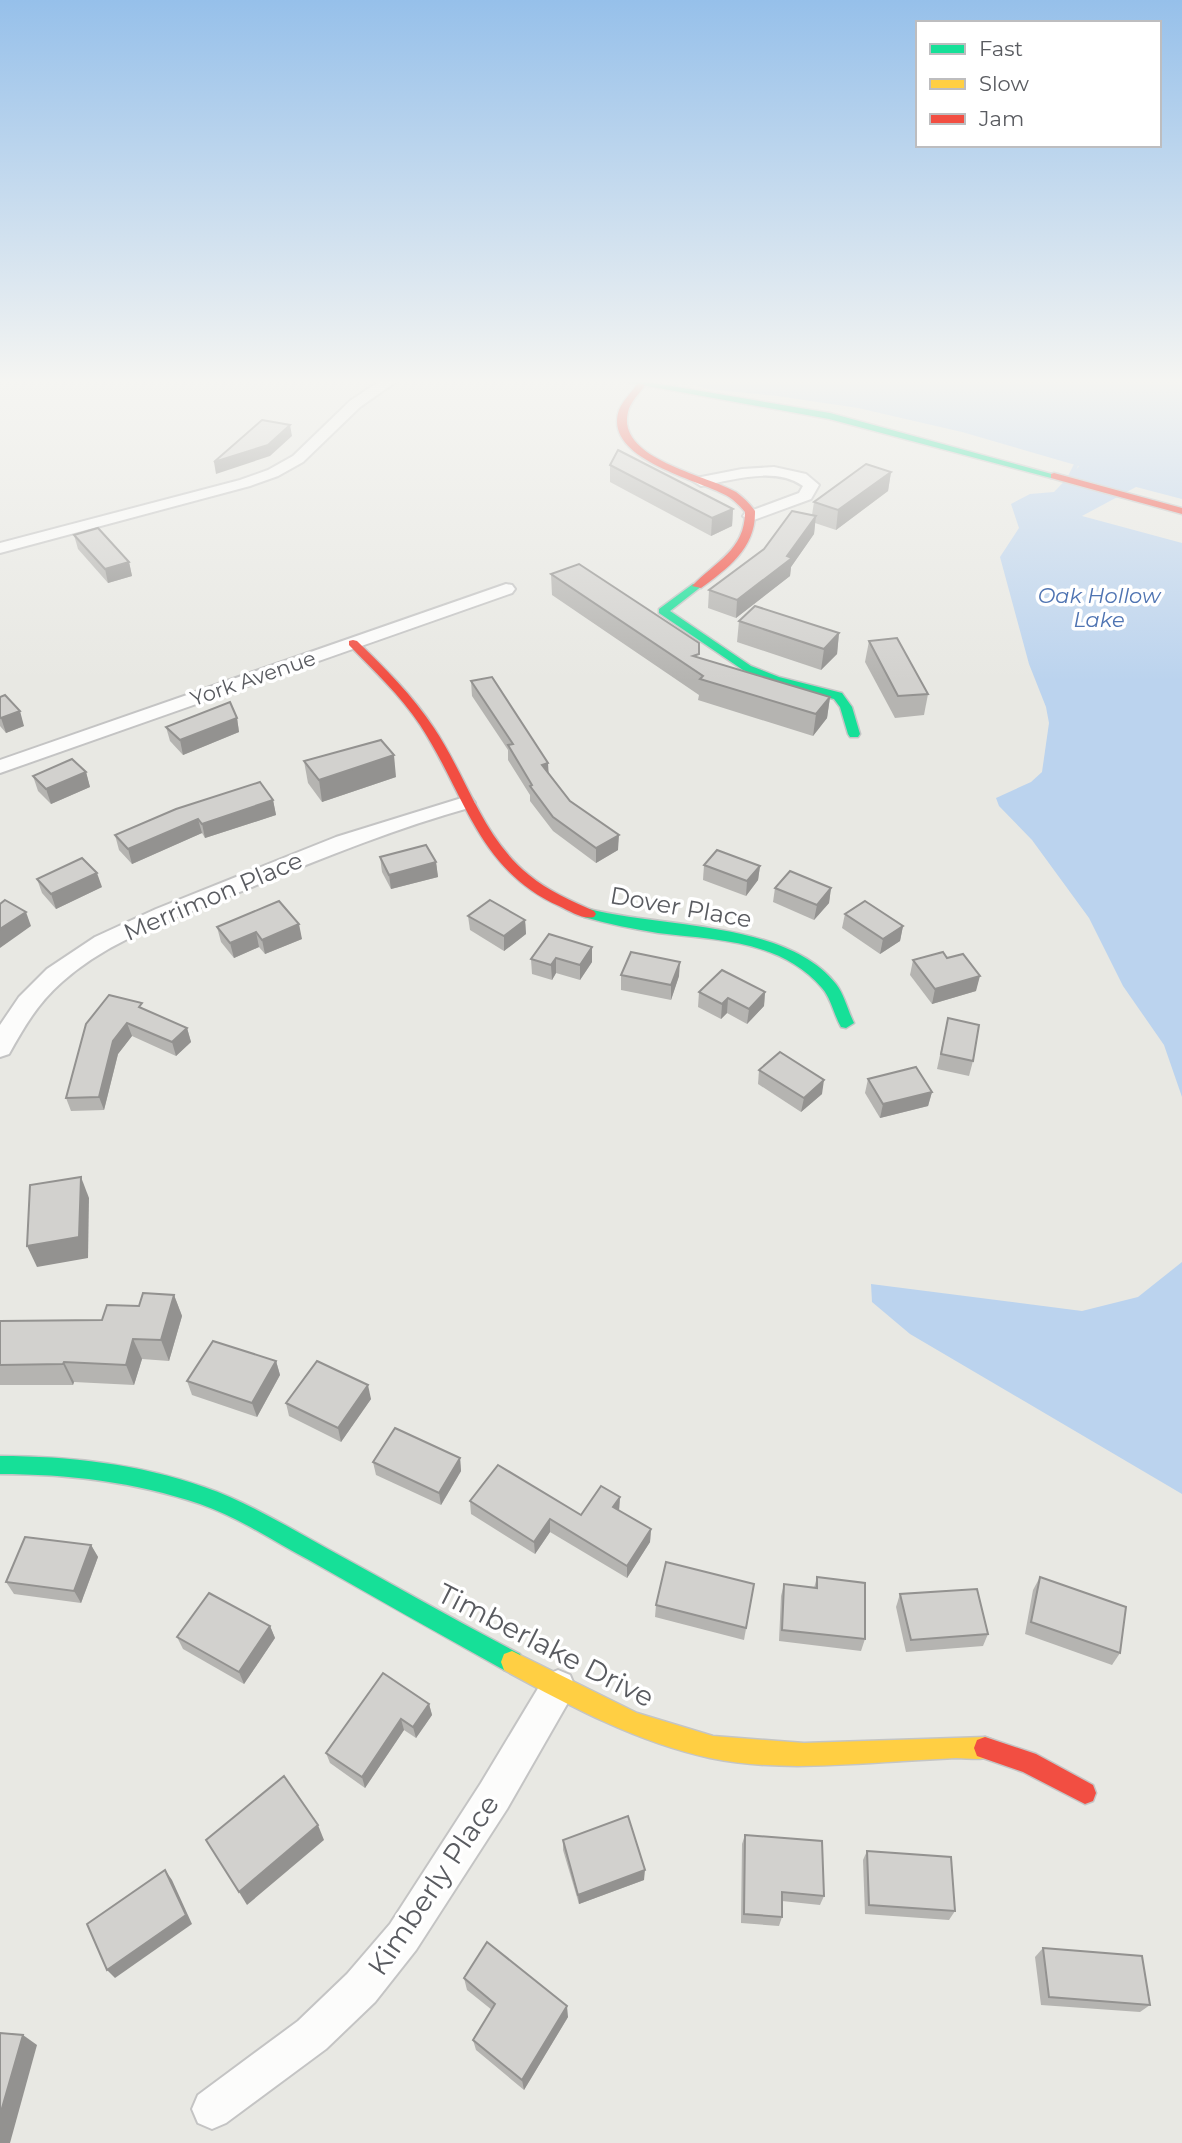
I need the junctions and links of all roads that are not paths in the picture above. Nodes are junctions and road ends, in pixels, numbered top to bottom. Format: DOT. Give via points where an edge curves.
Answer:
graph roads {
  1 [pos="251,481"];
  2 [pos="701,481"];
  3 [pos="806,481"];
  4 [pos="1072,481"];
  5 [pos="1182,511"];
  6 [pos="751,516"];
  7 [pos="0,548"];
  8 [pos="506,589"];
  9 [pos="353,643"];
  10 [pos="854,734"];
  11 [pos="0,767"];
  12 [pos="465,803"];
  13 [pos="846,1023"];
  14 [pos="0,1048"];
  15 [pos="0,1465"];
  16 [pos="558,1687"];
  17 [pos="1085,1793"];
  18 [pos="212,2109"];
  1 -- 7 [label="street"];
  2 -- 6 [label="street" via="738,497"];
  3 -- 6 [label="street" via="810,485 805,496"];
  4 -- 5 [label="street"];
  6 -- 10 [label="street" via="743,543 663,611 747,668 838,696"];
  8 -- 9 [label="street, York Avenue"];
  9 -- 11 [label="street, York Avenue"];
  9 -- 12 [label="street, Dover Place" via="411,703"];
  12 -- 13 [label="street, Dover Place" via="496,856 518,877 553,899 628,925 713,933 776,949 832,986"];
  12 -- 14 [label="street, Merrimon Place" via="360,834 106,941 38,989 11,1024"];
  15 -- 16 [label="street, Timberlake Drive" via="99,1469 204,1496"];
  16 -- 17 [label="street, Timberlake Drive" via="683,1740 742,1753 793,1756 989,1749 1018,1757"];
  16 -- 18 [label="street, Kimberly Place" via="403,1937 361,1988 312,2035"];
}
